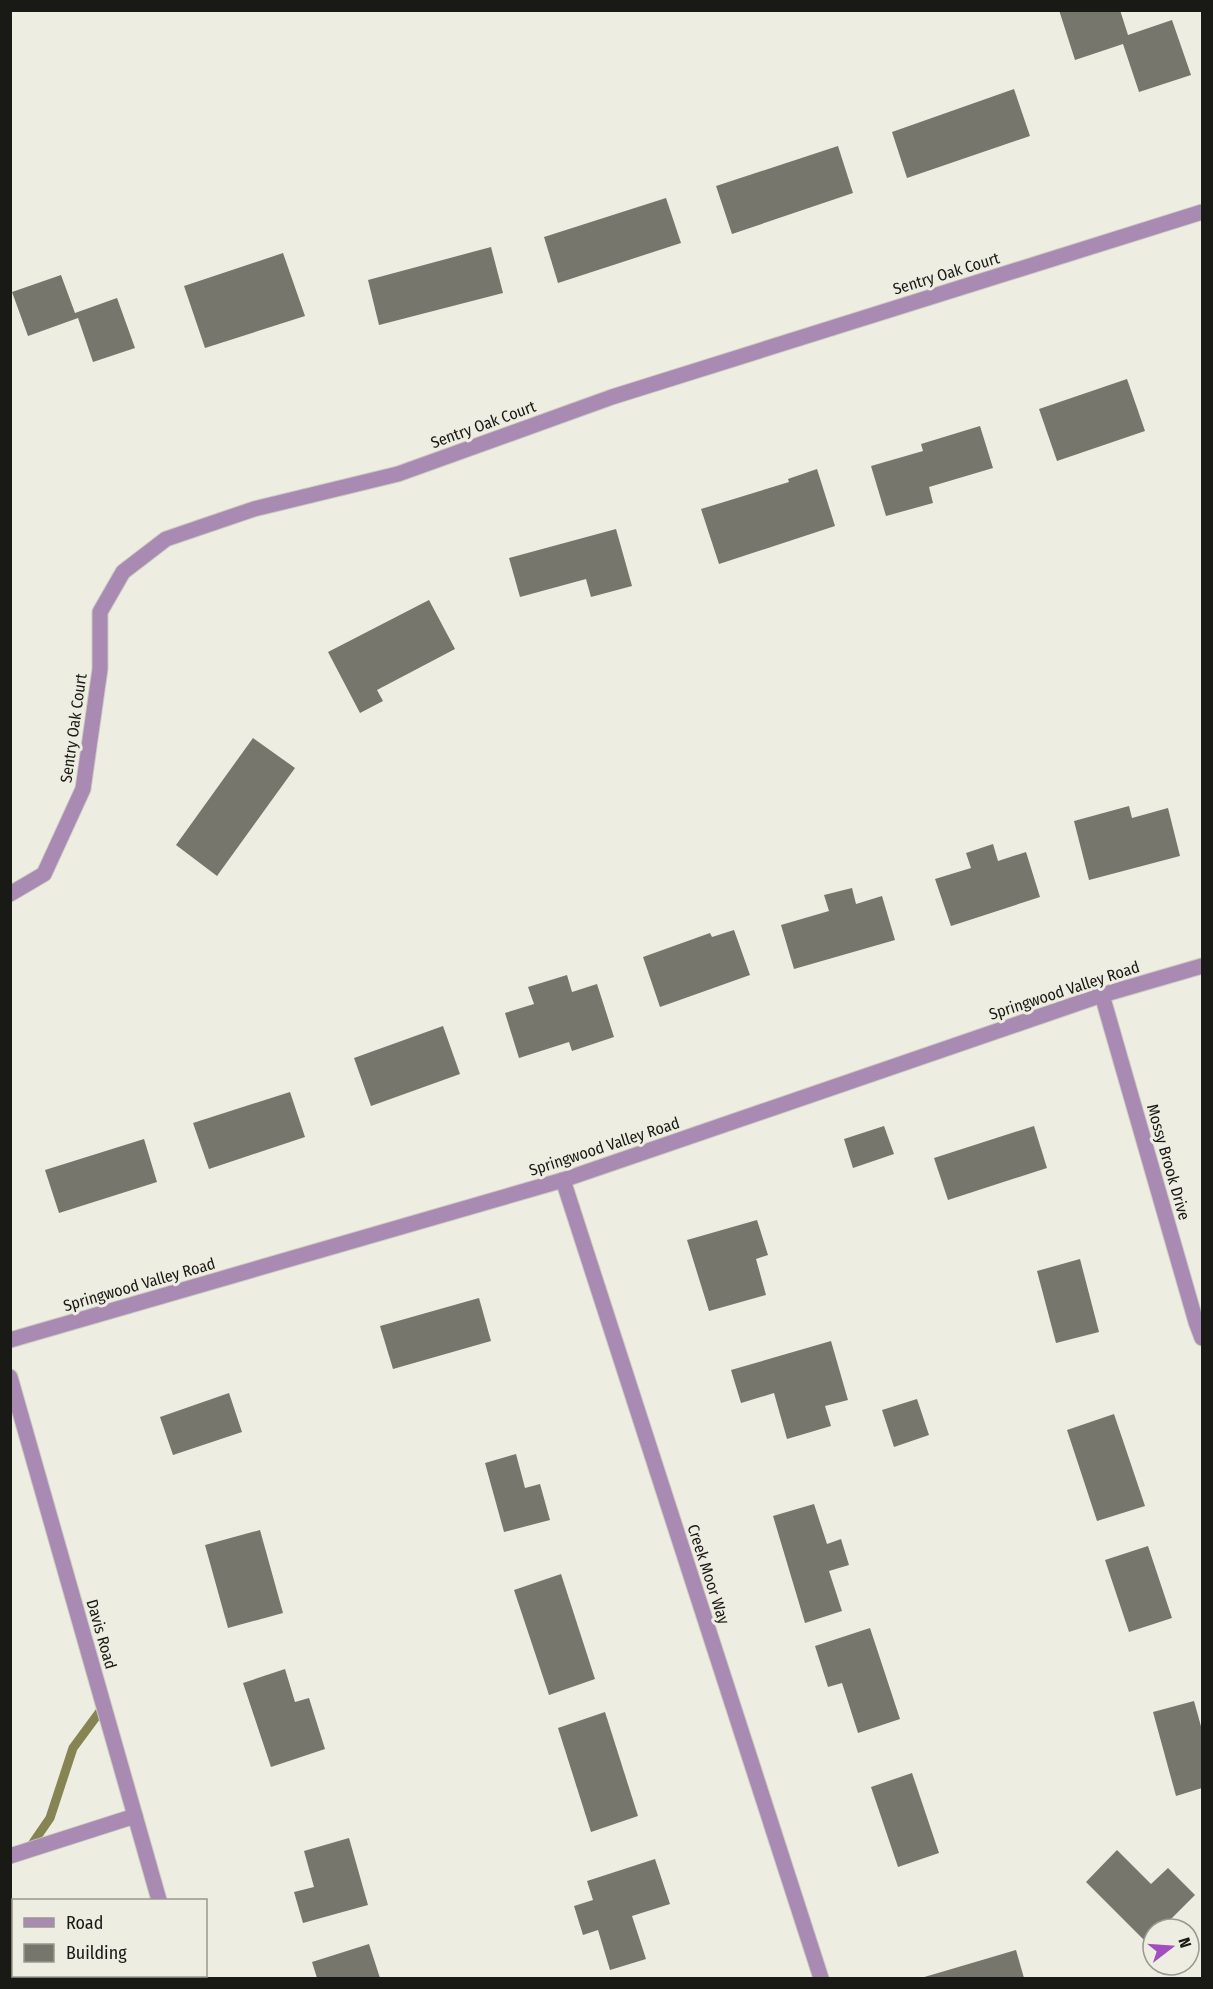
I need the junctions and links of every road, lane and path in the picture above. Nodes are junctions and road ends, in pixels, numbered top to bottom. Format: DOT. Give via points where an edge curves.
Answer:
graph roads {
  1 [pos="1203,212"];
  2 [pos="10,894"];
  3 [pos="1203,966"];
  4 [pos="1102,995"];
  5 [pos="563,1180"];
  6 [pos="1203,1338"];
  7 [pos="10,1340"];
  8 [pos="10,1377"];
  9 [pos="135,1816"];
  10 [pos="10,1856"];
  11 [pos="159,1899"];
  12 [pos="821,1978"];
  1 -- 2 [label="street, Sentry Oak Court" via="612,397 398,474 254,509 166,539 123,572 100,612 100,669 83,789 44,874"];
  3 -- 4 [label="street, Springwood Valley Road"];
  4 -- 5 [label="street, Springwood Valley Road"];
  4 -- 6 [label="street, Mossy Brook Drive"];
  5 -- 7 [label="street, Springwood Valley Road"];
  5 -- 12 [label="street, Creek Moor Way"];
  8 -- 9 [label="street, Davis Road"];
  9 -- 10 [label="street"];
  9 -- 11 [label="street, Davis Road"];
}
